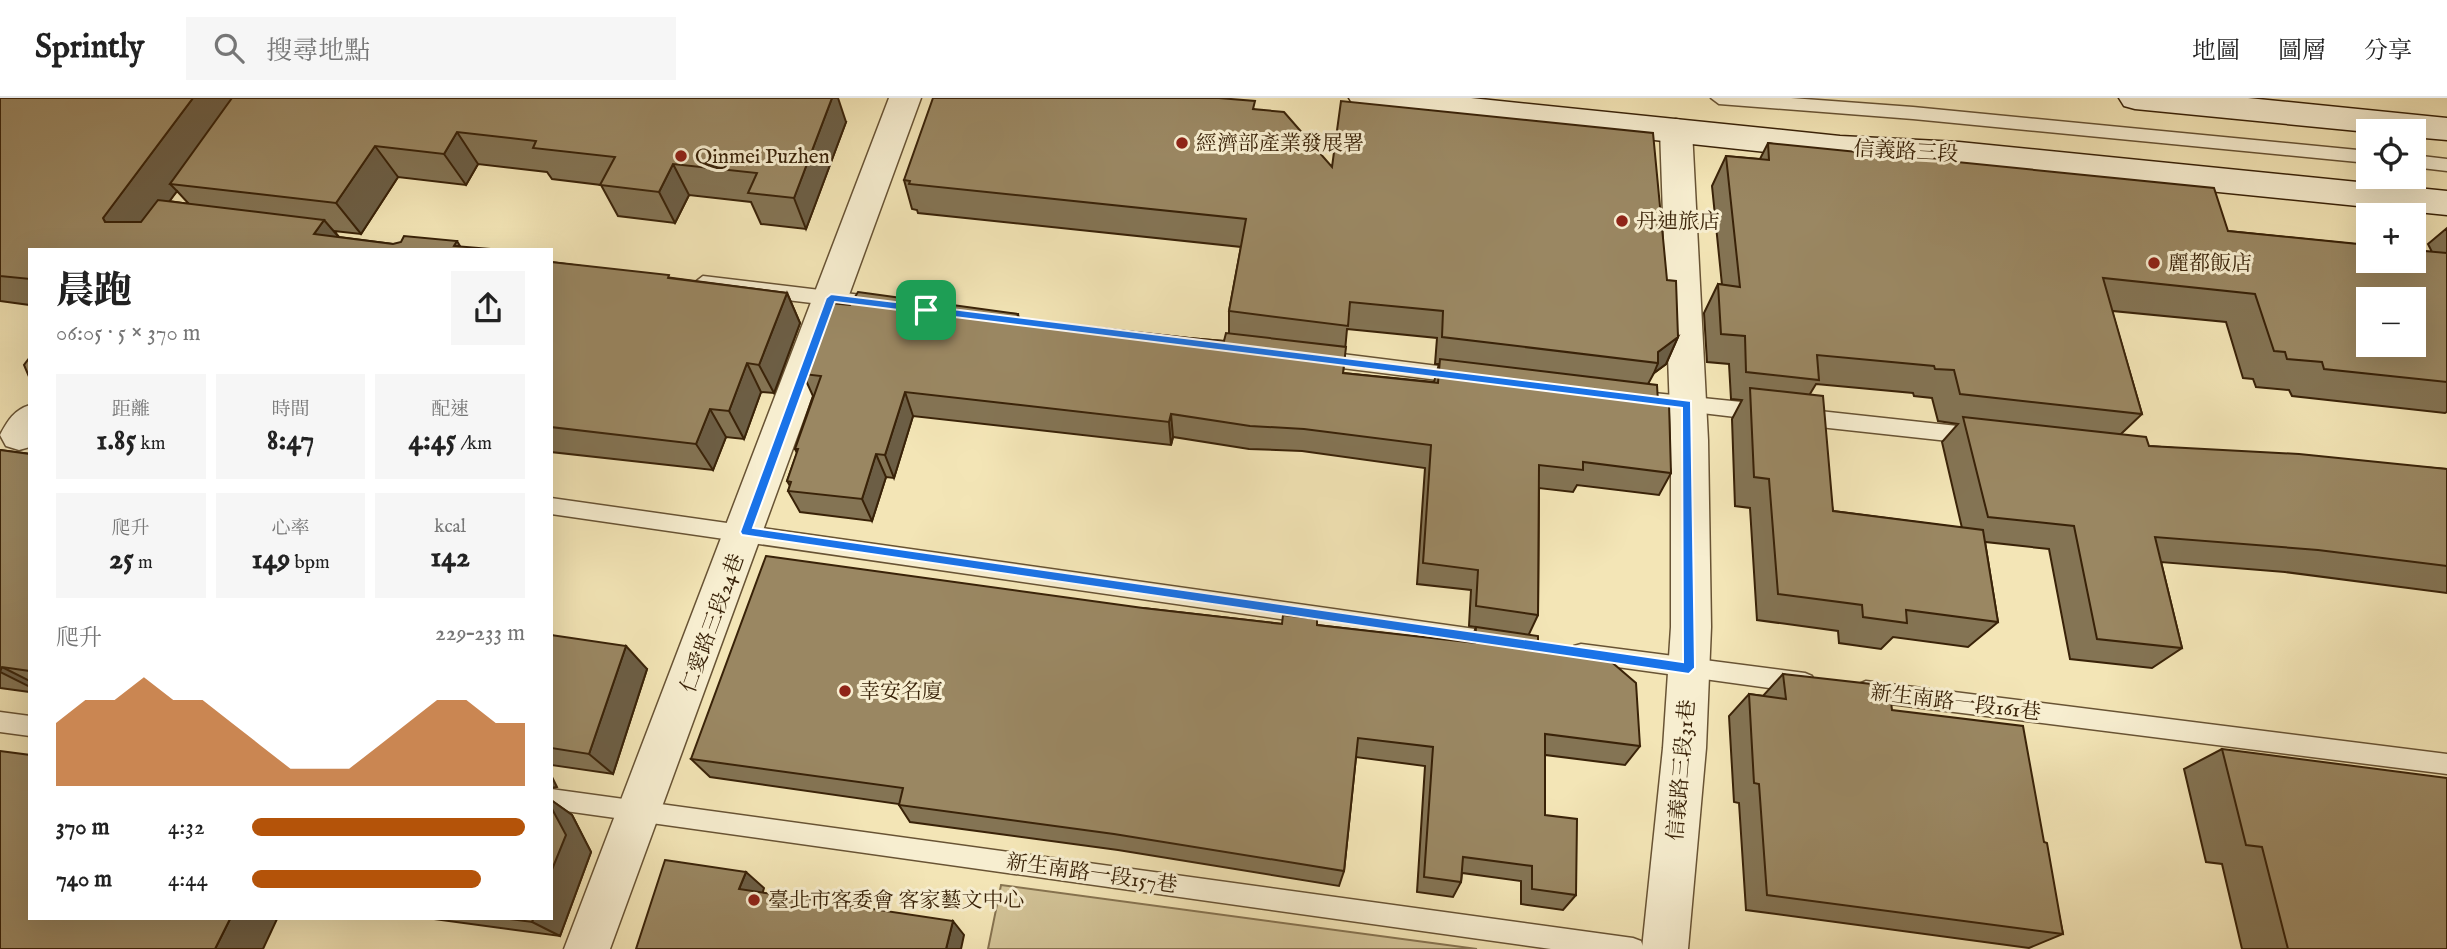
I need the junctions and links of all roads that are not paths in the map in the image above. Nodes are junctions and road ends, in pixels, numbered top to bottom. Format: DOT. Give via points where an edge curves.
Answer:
graph roads {
  1 [pos="905,98"];
  2 [pos="1365,98"];
  3 [pos="1719,98"];
  4 [pos="2135,98"];
  5 [pos="2447,129"];
  6 [pos="1676,130"];
  7 [pos="2356,156"];
  8 [pos="2426,162"];
  9 [pos="2447,164"];
  10 [pos="2447,203"];
  11 [pos="684,281"];
  12 [pos="831,298"];
  13 [pos="900,306"];
  14 [pos="1301,356"];
  15 [pos="1480,379"];
  16 [pos="1618,396"];
  17 [pos="1687,404"];
  18 [pos="1991,438"];
  19 [pos="553,506"];
  20 [pos="746,532"];
  21 [pos="1515,644"];
  22 [pos="1556,650"];
  23 [pos="1689,668"];
  24 [pos="1823,685"];
  25 [pos="1851,689"];
  26 [pos="0,722"];
  27 [pos="28,726"];
  28 [pos="2447,764"];
  29 [pos="553,799"];
  30 [pos="641,811"];
  31 [pos="587,949"];
  32 [pos="1633,949"];
  33 [pos="1665,949"];
  1 -- 12 [label="street, 仁愛路三段24巷"];
  2 -- 6 [label="street, 信義路三段"];
  3 -- 7 [label="lane, 信義路三段"];
  4 -- 5 [label="street"];
  6 -- 10 [label="street, 信義路三段"];
  6 -- 17 [label="street, 信義路三段31巷"];
  8 -- 9 [label="lane"];
  11 -- 12 [label="lane"];
  12 -- 13 [label="lane"];
  12 -- 20 [label="street, 仁愛路三段24巷"];
  14 -- 15 [label="lane"];
  16 -- 17 [label="lane"];
  17 -- 18 [label="lane"];
  17 -- 23 [label="street, 信義路三段31巷"];
  19 -- 20 [label="lane"];
  20 -- 21 [label="lane"];
  20 -- 30 [label="street, 仁愛路三段24巷"];
  22 -- 23 [label="lane"];
  23 -- 24 [label="lane"];
  23 -- 33 [label="street, 信義路三段31巷"];
  25 -- 28 [label="lane, 新生南路一段161巷"];
  26 -- 27 [label="lane"];
  29 -- 30 [label="lane, 新生南路一段157巷"];
  30 -- 31 [label="street, 仁愛路三段24巷"];
  30 -- 32 [label="lane, 新生南路一段157巷"];
}
